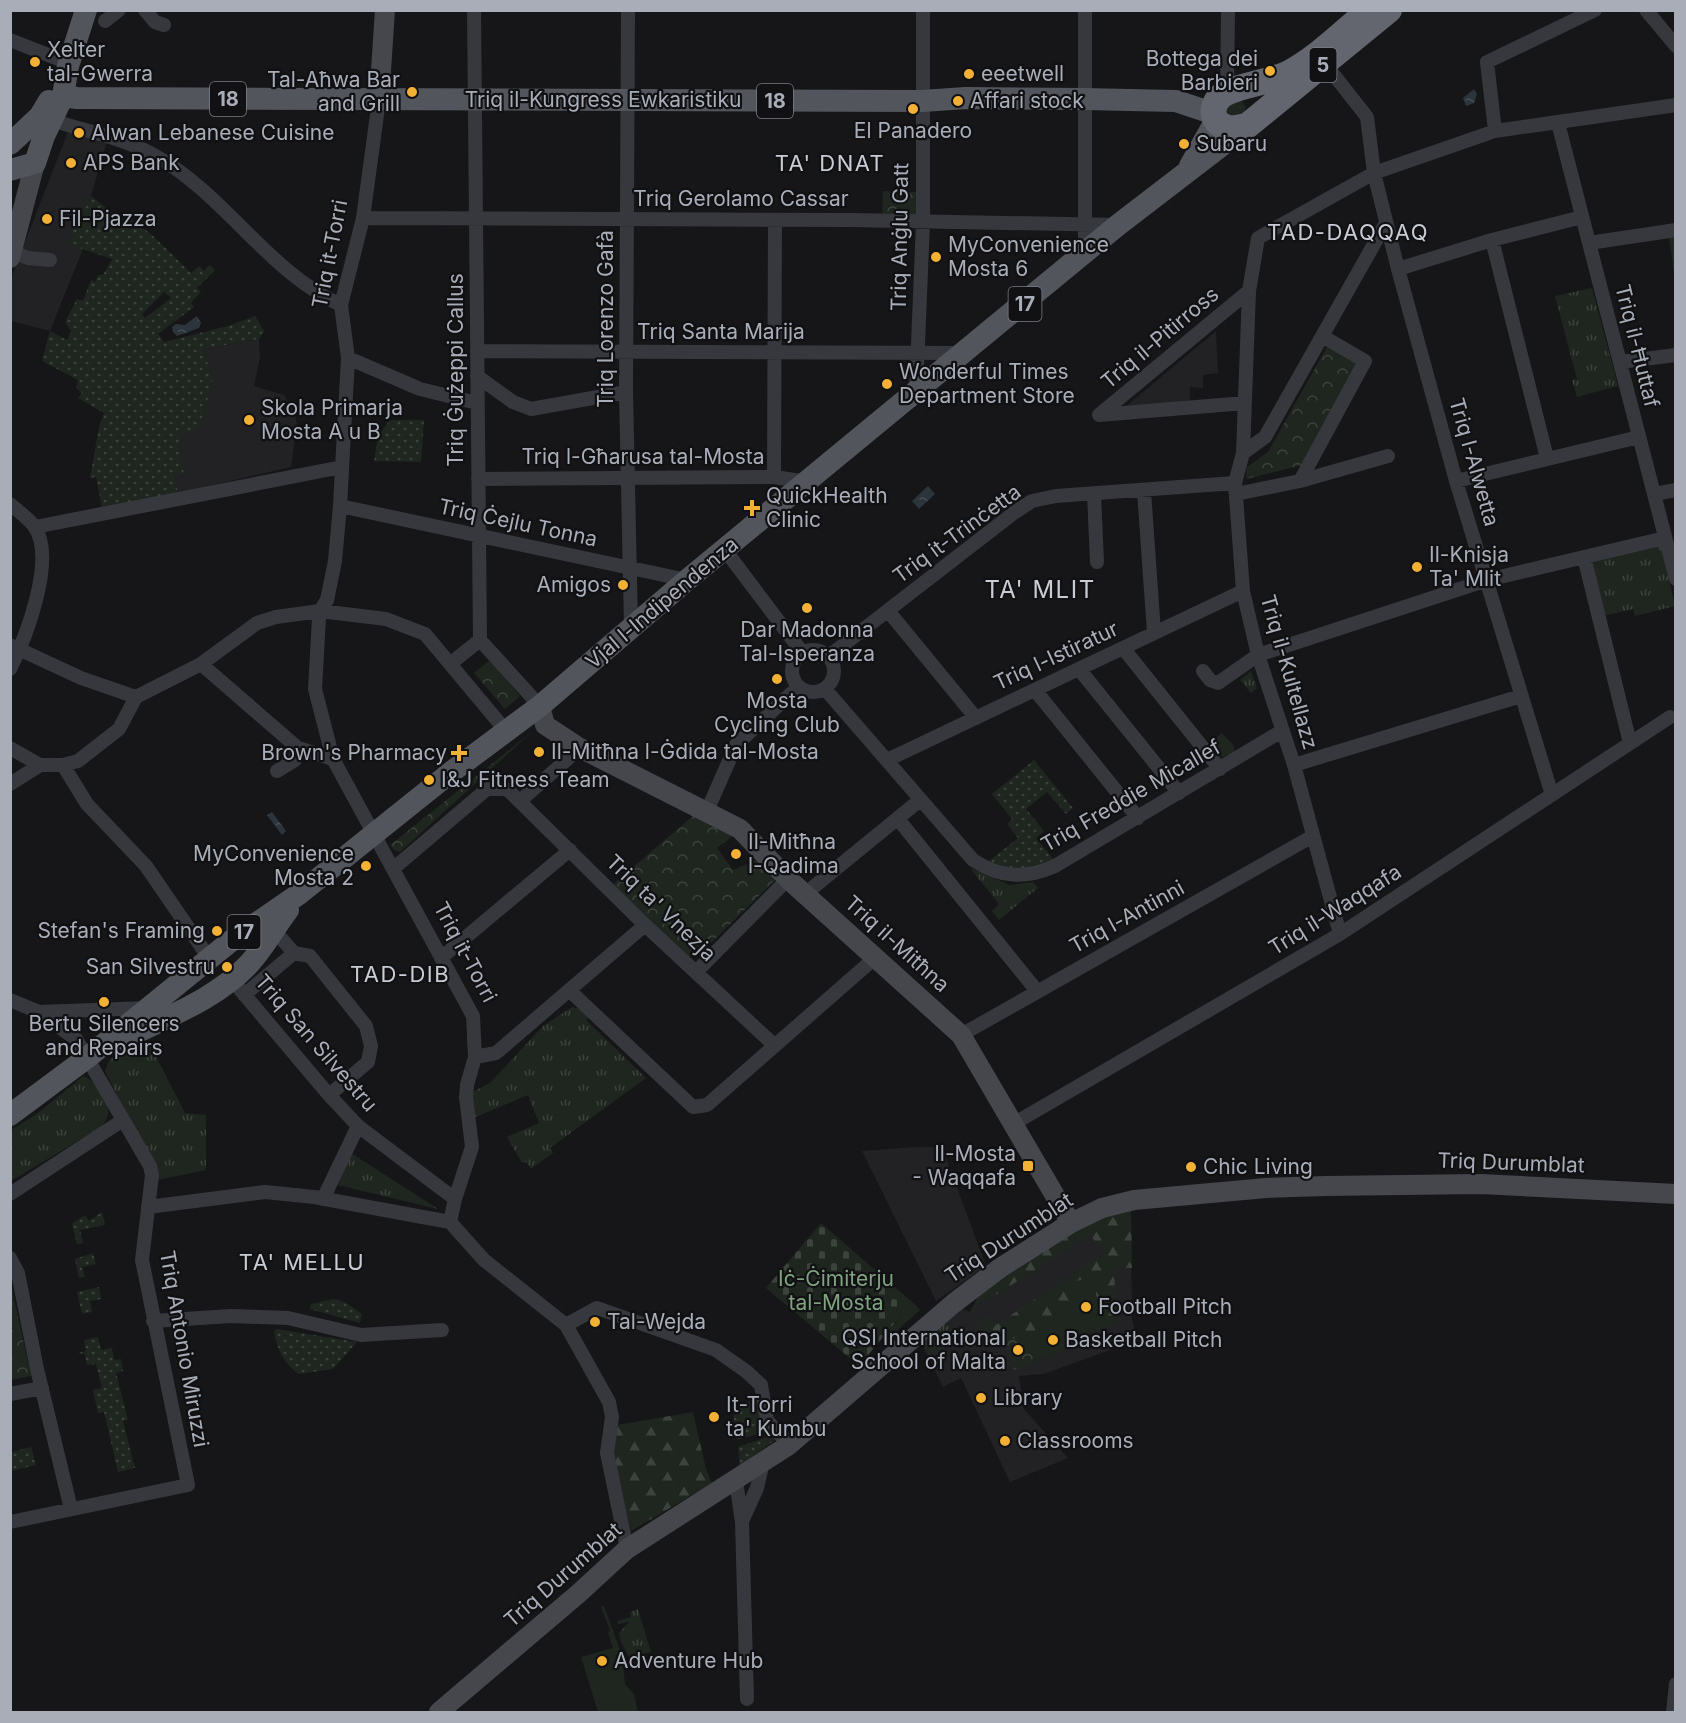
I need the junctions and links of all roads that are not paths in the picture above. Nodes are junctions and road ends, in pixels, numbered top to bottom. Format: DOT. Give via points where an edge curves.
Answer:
graph roads {
  1 [pos="118,10"];
  2 [pos="145,10"];
  3 [pos="385,10"];
  4 [pos="474,10"];
  5 [pos="628,10"];
  6 [pos="923,10"];
  7 [pos="1085,10"];
  8 [pos="1228,10"];
  9 [pos="1370,10"];
  10 [pos="1389,10"];
  11 [pos="1594,10"];
  12 [pos="1646,10"];
  13 [pos="95,16"];
  14 [pos="164,25"];
  15 [pos="10,40"];
  16 [pos="1676,46"];
  17 [pos="65,63"];
  18 [pos="1330,70"];
  19 [pos="1227,91"];
  20 [pos="63,96"];
  21 [pos="473,99"];
  22 [pos="1084,99"];
  23 [pos="379,100"];
  24 [pos="628,101"];
  25 [pos="922,101"];
  26 [pos="1676,105"];
  27 [pos="1214,117"];
  28 [pos="46,118"];
  29 [pos="1558,123"];
  30 [pos="1247,126"];
  31 [pos="1495,131"];
  32 [pos="13,143"];
  33 [pos="35,163"];
  34 [pos="10,170"];
  35 [pos="1188,170"];
  36 [pos="1374,172"];
  37 [pos="1582,217"];
  38 [pos="363,218"];
  39 [pos="626,219"];
  40 [pos="476,220"];
  41 [pos="775,220"];
  42 [pos="923,223"];
  43 [pos="1386,223"];
  44 [pos="1083,225"];
  45 [pos="1118,225"];
  46 [pos="1676,230"];
  47 [pos="1492,240"];
  48 [pos="1589,243"];
  49 [pos="1085,254"];
  50 [pos="12,255"];
  51 [pos="50,260"];
  52 [pos="1398,269"];
  53 [pos="1249,291"];
  54 [pos="341,305"];
  55 [pos="1322,336"];
  56 [pos="477,351"];
  57 [pos="918,352"];
  58 [pos="627,353"];
  59 [pos="774,353"];
  60 [pos="965,353"];
  61 [pos="1676,355"];
  62 [pos="348,358"];
  63 [pos="1620,362"];
  64 [pos="477,376"];
  65 [pos="626,392"];
  66 [pos="916,392"];
  67 [pos="477,403"];
  68 [pos="1245,403"];
  69 [pos="1639,437"];
  70 [pos="1243,453"];
  71 [pos="1388,456"];
  72 [pos="1547,458"];
  73 [pos="342,467"];
  74 [pos="630,477"];
  75 [pos="774,477"];
  76 [pos="478,479"];
  77 [pos="1300,481"];
  78 [pos="1456,481"];
  79 [pos="809,482"];
  80 [pos="1236,488"];
  81 [pos="1676,490"];
  82 [pos="1144,491"];
  83 [pos="1094,494"];
  84 [pos="1654,494"];
  85 [pos="10,504"];
  86 [pos="340,506"];
  87 [pos="35,527"];
  88 [pos="478,537"];
  89 [pos="1665,538"];
  90 [pos="725,550"];
  91 [pos="1584,557"];
  92 [pos="1097,562"];
  93 [pos="629,568"];
  94 [pos="1676,579"];
  95 [pos="687,580"];
  96 [pos="1487,580"];
  97 [pos="1243,591"];
  98 [pos="889,612"];
  99 [pos="320,614"];
  100 [pos="631,627"];
  101 [pos="1154,633"];
  102 [pos="480,640"];
  103 [pos="15,647"];
  104 [pos="1123,648"];
  105 [pos="802,652"];
  106 [pos="1258,655"];
  107 [pos="829,656"];
  108 [pos="201,664"];
  109 [pos="450,664"];
  110 [pos="10,669"];
  111 [pos="1079,669"];
  112 [pos="1203,671"];
  113 [pos="798,687"];
  114 [pos="825,689"];
  115 [pos="1035,690"];
  116 [pos="1521,696"];
  117 [pos="136,697"];
  118 [pos="540,706"];
  119 [pos="1670,717"];
  120 [pos="976,718"];
  121 [pos="506,731"];
  122 [pos="1282,731"];
  123 [pos="1630,743"];
  124 [pos="10,748"];
  125 [pos="298,748"];
  126 [pos="580,748"];
  127 [pos="333,759"];
  128 [pos="887,760"];
  129 [pos="40,765"];
  130 [pos="63,765"];
  131 [pos="1294,765"];
  132 [pos="1220,769"];
  133 [pos="277,771"];
  134 [pos="10,784"];
  135 [pos="1179,793"];
  136 [pos="1552,795"];
  137 [pos="520,801"];
  138 [pos="920,801"];
  139 [pos="707,811"];
  140 [pos="1138,818"];
  141 [pos="898,819"];
  142 [pos="373,835"];
  143 [pos="1313,836"];
  144 [pos="570,850"];
  145 [pos="394,868"];
  146 [pos="788,879"];
  147 [pos="299,894"];
  148 [pos="805,894"];
  149 [pos="645,925"];
  150 [pos="273,929"];
  151 [pos="1340,934"];
  152 [pos="231,941"];
  153 [pos="294,953"];
  154 [pos="876,957"];
  155 [pos="209,958"];
  156 [pos="441,958"];
  157 [pos="249,964"];
  158 [pos="696,972"];
  159 [pos="191,974"];
  160 [pos="238,987"];
  161 [pos="570,991"];
  162 [pos="1037,991"];
  163 [pos="208,996"];
  164 [pos="10,1000"];
  165 [pos="147,1008"];
  166 [pos="39,1012"];
  167 [pos="961,1035"];
  168 [pos="774,1045"];
  169 [pos="475,1056"];
  170 [pos="88,1057"];
  171 [pos="329,1095"];
  172 [pos="10,1115"];
  173 [pos="123,1120"];
  174 [pos="1013,1124"];
  175 [pos="358,1126"];
  176 [pos="10,1194"];
  177 [pos="1676,1194"];
  178 [pos="323,1199"];
  179 [pos="455,1199"];
  180 [pos="148,1207"];
  181 [pos="450,1222"];
  182 [pos="1071,1223"];
  183 [pos="10,1258"];
  184 [pos="14,1275"];
  185 [pos="153,1322"];
  186 [pos="566,1325"];
  187 [pos="442,1330"];
  188 [pos="42,1388"];
  189 [pos="10,1394"];
  190 [pos="789,1445"];
  191 [pos="763,1462"];
  192 [pos="736,1481"];
  193 [pos="71,1509"];
  194 [pos="10,1522"];
  195 [pos="742,1522"];
  196 [pos="627,1549"];
  197 [pos="1676,1684"];
  198 [pos="747,1699"];
  199 [pos="439,1713"];
  200 [pos="1673,1713"];
  1 -- 13 [label="street"];
  2 -- 14 [label="street" via="155,22"];
  3 -- 23 [label="street, Triq it-Torri"];
  4 -- 21 [label="street, Triq Ġużeppi Callus"];
  5 -- 24 [label="street, Triq Lorenzo Gafà"];
  6 -- 25 [label="street, Triq Anġlu Gatt"];
  7 -- 22 [label="street"];
  8 -- 19 [label="street"];
  9 -- 19 [label="highway, 5" via="1291,73"];
  10 -- 30 [label="highway, 5"];
  11 -- 31 [label="street" via="1486,62"];
  12 -- 16 [label="street"];
  13 -- 17 [label="main road"];
  15 -- 17 [label="street"];
  17 -- 20 [label="main road"];
  17 -- 28 [label="main road"];
  18 -- 36 [label="street, Triq l-Alwetta" via="1367,117"];
  19 -- 27 [label="highway" via="1218,99"];
  20 -- 23 [label="main road, Triq il-Kungress Ewkaristiku / 18"];
  20 -- 28 [label="main road"];
  21 -- 23 [label="main road, Triq il-Kungress Ewkaristiku / 18"];
  21 -- 24 [label="main road, Triq il-Kungress Ewkaristiku / 18"];
  21 -- 40 [label="street, Triq Ġużeppi Callus"];
  22 -- 25 [label="main road, Triq il-Kungress Ewkaristiku / 18"];
  22 -- 27 [label="main road, Triq il-Kungress Ewkaristiku / 18" via="1176,101"];
  22 -- 44 [label="street"];
  23 -- 38 [label="street, Triq it-Torri"];
  24 -- 25 [label="main road, Triq il-Kungress Ewkaristiku / 18"];
  24 -- 39 [label="street, Triq Lorenzo Gafà"];
  25 -- 42 [label="street, Triq Anġlu Gatt"];
  26 -- 29 [label="street"];
  27 -- 30 [label="highway" via="1230,129"];
  27 -- 35 [label="main road, Vjal l-Indipendenza / 17"];
  28 -- 32 [label="main road"];
  28 -- 33 [label="main road"];
  28 -- 54 [label="street" via="110,135 160,158 304,283"];
  29 -- 31 [label="street"];
  29 -- 37 [label="street, Triq il-Ħuttaf"];
  30 -- 35 [label="main road, Vjal l-Indipendenza / 17"];
  31 -- 36 [label="street"];
  32 -- 33 [label="main road" via="22,144 34,154"];
  33 -- 34 [label="main road"];
  33 -- 50 [label="street"];
  35 -- 45 [label="main road, Vjal l-Indipendenza / 17"];
  36 -- 43 [label="street, Triq l-Alwetta"];
  36 -- 53 [label="street, Triq il-Kultellazz" via="1258,238"];
  37 -- 47 [label="street"];
  37 -- 48 [label="street, Triq il-Ħuttaf"];
  38 -- 40 [label="street, Triq Gerolamo Cassar"];
  38 -- 54 [label="street, Triq it-Torri"];
  39 -- 40 [label="street, Triq Gerolamo Cassar"];
  39 -- 41 [label="street, Triq Gerolamo Cassar"];
  39 -- 58 [label="street, Triq Lorenzo Gafà"];
  40 -- 56 [label="street, Triq Ġużeppi Callus"];
  41 -- 42 [label="street, Triq Gerolamo Cassar"];
  41 -- 59 [label="street"];
  42 -- 44 [label="street, Triq Gerolamo Cassar"];
  42 -- 57 [label="street, Triq Anġlu Gatt"];
  43 -- 52 [label="street, Triq l-Alwetta"];
  43 -- 55 [label="street"];
  44 -- 45 [label="street, Triq Gerolamo Cassar"];
  44 -- 49 [label="street"];
  45 -- 49 [label="main road, Vjal l-Indipendenza / 17"];
  46 -- 48 [label="street"];
  47 -- 52 [label="street"];
  47 -- 72 [label="street"];
  48 -- 63 [label="street, Triq il-Ħuttaf"];
  49 -- 60 [label="main road, Vjal l-Indipendenza / 17"];
  50 -- 51 [label="street"];
  52 -- 78 [label="street, Triq l-Alwetta"];
  53 -- 68 [label="street, Triq il-Kultellazz"];
  53 -- 68 [label="street, Triq il-Pitirross" via="1099,415"];
  54 -- 62 [label="street, Triq it-Torri"];
  55 -- 70 [label="street" via="1264,437"];
  55 -- 77 [label="street" via="1365,361"];
  56 -- 58 [label="street, Triq Santa Marija"];
  56 -- 64 [label="street, Triq Ġużeppi Callus"];
  57 -- 59 [label="street, Triq Santa Marija"];
  57 -- 60 [label="street, Triq Santa Marija"];
  57 -- 66 [label="street, Triq Anġlu Gatt"];
  58 -- 59 [label="street, Triq Santa Marija"];
  58 -- 65 [label="street, Triq Lorenzo Gafà"];
  59 -- 75 [label="street"];
  60 -- 66 [label="main road, Vjal l-Indipendenza / 17"];
  61 -- 63 [label="street"];
  62 -- 67 [label="street" via="420,390"];
  62 -- 73 [label="street, Triq it-Torri"];
  63 -- 69 [label="street, Triq il-Ħuttaf"];
  64 -- 65 [label="street" via="513,402 531,409"];
  64 -- 67 [label="street, Triq Ġużeppi Callus"];
  65 -- 74 [label="street, Triq Lorenzo Gafà"];
  66 -- 79 [label="main road, Vjal l-Indipendenza / 17"];
  67 -- 76 [label="street, Triq Ġużeppi Callus"];
  68 -- 70 [label="street, Triq il-Kultellazz"];
  69 -- 72 [label="street"];
  69 -- 84 [label="street, Triq il-Ħuttaf"];
  70 -- 80 [label="street, Triq il-Kultellazz"];
  71 -- 77 [label="street, Triq it-Trinċetta"];
  72 -- 78 [label="street"];
  73 -- 86 [label="street, Triq it-Torri"];
  73 -- 87 [label="street"];
  74 -- 75 [label="street, Triq l-Għarusa tal-Mosta"];
  74 -- 76 [label="street, Triq l-Għarusa tal-Mosta"];
  74 -- 93 [label="street, Triq Lorenzo Gafà"];
  75 -- 79 [label="street, Triq l-Għarusa tal-Mosta"];
  76 -- 88 [label="street, Triq Ġużeppi Callus"];
  77 -- 80 [label="street, Triq it-Trinċetta"];
  78 -- 96 [label="street, Triq l-Alwetta"];
  79 -- 90 [label="main road, Vjal l-Indipendenza / 17"];
  80 -- 82 [label="street, Triq it-Trinċetta"];
  80 -- 97 [label="street, Triq il-Kultellazz"];
  81 -- 84 [label="street"];
  82 -- 83 [label="street, Triq it-Trinċetta"];
  82 -- 101 [label="street"];
  83 -- 92 [label="street"];
  83 -- 98 [label="street, Triq it-Trinċetta" via="1032,501"];
  84 -- 89 [label="street, Triq il-Ħuttaf"];
  85 -- 87 [label="street"];
  86 -- 88 [label="street, Triq Ċejlu Tonna"];
  86 -- 99 [label="street, Triq it-Torri" via="335,561"];
  87 -- 103 [label="street" via="41,550 39,592"];
  88 -- 93 [label="street, Triq Ċejlu Tonna"];
  88 -- 102 [label="street, Triq Ġużeppi Callus"];
  89 -- 91 [label="street"];
  89 -- 94 [label="street, Triq il-Ħuttaf"];
  90 -- 95 [label="main road, Vjal l-Indipendenza / 17"];
  90 -- 105 [label="street"];
  91 -- 96 [label="street"];
  91 -- 123 [label="street"];
  93 -- 95 [label="street, Triq Ċejlu Tonna"];
  93 -- 100 [label="street, Triq Lorenzo Gafà"];
  95 -- 100 [label="main road, Vjal l-Indipendenza / 17"];
  96 -- 106 [label="street"];
  96 -- 116 [label="street, Triq l-Alwetta"];
  97 -- 101 [label="street, Triq l-Istiratur"];
  97 -- 106 [label="street, Triq il-Kultellazz"];
  98 -- 107 [label="street, Triq it-Trinċetta"];
  98 -- 120 [label="street"];
  99 -- 108 [label="street" via="276,617 257,623"];
  99 -- 109 [label="street" via="386,619 424,634"];
  99 -- 127 [label="street, Triq it-Torri" via="314,678"];
  100 -- 118 [label="main road, Vjal l-Indipendenza / 17"];
  101 -- 104 [label="street, Triq l-Istiratur"];
  102 -- 109 [label="street"];
  102 -- 118 [label="street"];
  103 -- 110 [label="street"];
  103 -- 117 [label="street" via="81,678"];
  104 -- 111 [label="street, Triq l-Istiratur"];
  104 -- 132 [label="street"];
  105 -- 107 [label="street" via="816,650"];
  105 -- 113 [label="street" via="792,669"];
  106 -- 112 [label="street" via="1218,683"];
  106 -- 122 [label="street, Triq il-Kultellazz"];
  107 -- 114 [label="street" via="834,677"];
  108 -- 117 [label="street"];
  108 -- 125 [label="street"];
  109 -- 121 [label="street"];
  111 -- 115 [label="street, Triq l-Istiratur"];
  111 -- 135 [label="street"];
  113 -- 114 [label="street" via="811,693"];
  113 -- 139 [label="street" via="736,745"];
  114 -- 128 [label="street, Triq Freddie Micallef"];
  115 -- 120 [label="street, Triq l-Istiratur"];
  115 -- 140 [label="street"];
  116 -- 131 [label="street"];
  116 -- 136 [label="street, Triq l-Alwetta"];
  117 -- 130 [label="street" via="119,729 87,756"];
  118 -- 121 [label="main road, Vjal l-Indipendenza / 17"];
  118 -- 126 [label="street, Triq il-Mitħna" via="545,724"];
  119 -- 123 [label="street, Triq il-Waqqafa"];
  120 -- 128 [label="street, Triq l-Istiratur"];
  121 -- 142 [label="main road, Vjal l-Indipendenza / 17"];
  122 -- 131 [label="street, Triq il-Kultellazz"];
  122 -- 132 [label="street, Triq Freddie Micallef"];
  123 -- 136 [label="street, Triq il-Waqqafa"];
  124 -- 129 [label="street"];
  125 -- 127 [label="street"];
  125 -- 133 [label="street" via="295,760"];
  126 -- 137 [label="street"];
  126 -- 139 [label="street, Triq il-Mitħna"];
  127 -- 142 [label="street, Triq it-Torri"];
  128 -- 138 [label="street, Triq Freddie Micallef"];
  129 -- 130 [label="street"];
  129 -- 134 [label="street"];
  130 -- 155 [label="street" via="87,804 146,866"];
  131 -- 143 [label="street, Triq il-Kultellazz"];
  132 -- 135 [label="street, Triq Freddie Micallef"];
  135 -- 140 [label="street, Triq Freddie Micallef"];
  136 -- 151 [label="street, Triq il-Waqqafa"];
  137 -- 144 [label="street, Triq ta' Vnezja"];
  137 -- 145 [label="street, Triq ta' Vnezja" via="507,789 487,789"];
  138 -- 140 [label="street, Triq Freddie Micallef" via="973,860 1006,875 1025,876 1055,866"];
  138 -- 141 [label="street"];
  139 -- 146 [label="street, Triq il-Mitħna" via="740,829"];
  141 -- 148 [label="street"];
  141 -- 162 [label="street"];
  142 -- 145 [label="street, Triq it-Torri"];
  142 -- 147 [label="main road, Vjal l-Indipendenza / 17"];
  143 -- 151 [label="street, Triq il-Kultellazz"];
  143 -- 162 [label="street, Triq l-Antinni"];
  144 -- 149 [label="street, Triq ta' Vnezja"];
  144 -- 156 [label="street"];
  145 -- 156 [label="street, Triq it-Torri"];
  146 -- 148 [label="street, Triq il-Mitħna"];
  146 -- 158 [label="street"];
  147 -- 150 [label="main road, Vjal l-Indipendenza / 17"];
  147 -- 152 [label="main road, Vjal l-Indipendenza / 17"];
  148 -- 154 [label="street, Triq il-Mitħna"];
  149 -- 158 [label="street, Triq ta' Vnezja"];
  149 -- 161 [label="street"];
  150 -- 153 [label="street"];
  150 -- 157 [label="main road, Vjal l-Indipendenza / 17"];
  151 -- 174 [label="street, Triq il-Waqqafa"];
  152 -- 155 [label="main road, Vjal l-Indipendenza / 17"];
  152 -- 157 [label="main road"];
  153 -- 160 [label="street, Vjal l-Indipendenza"];
  153 -- 171 [label="street" via="310,956 366,1026 371,1046 368,1062"];
  154 -- 167 [label="street, Triq il-Mitħna"];
  154 -- 168 [label="street"];
  155 -- 159 [label="main road, Vjal l-Indipendenza / 17"];
  156 -- 169 [label="street, Triq it-Torri" via="473,1016"];
  157 -- 160 [label="main road, Vjal l-Indipendenza / 17"];
  158 -- 168 [label="street, Triq ta' Vnezja"];
  159 -- 163 [label="main road" via="196,990"];
  159 -- 165 [label="main road, Vjal l-Indipendenza / 17"];
  160 -- 163 [label="main road, Vjal l-Indipendenza / 17"];
  160 -- 171 [label="street, Triq San Silvestru"];
  161 -- 168 [label="street" via="693,1107 707,1105"];
  161 -- 169 [label="street" via="496,1053"];
  162 -- 167 [label="street, Triq l-Antinni"];
  163 -- 170 [label="main road, Vjal l-Indipendenza / 17"];
  164 -- 166 [label="street"];
  165 -- 166 [label="street"];
  165 -- 170 [label="main road, Vjal l-Indipendenza / 17"];
  166 -- 170 [label="street, Triq Antonio Miruzzi" via="76,1039"];
  167 -- 174 [label="street, Triq il-Mitħna"];
  169 -- 179 [label="street, Triq it-Torri" via="466,1097 472,1147"];
  170 -- 172 [label="main road, Vjal l-Indipendenza / 17"];
  170 -- 173 [label="street, Triq Antonio Miruzzi"];
  171 -- 175 [label="street, Triq San Silvestru"];
  173 -- 176 [label="street"];
  173 -- 180 [label="street, Triq Antonio Miruzzi" via="150,1166"];
  174 -- 182 [label="street, Triq il-Mitħna"];
  175 -- 178 [label="street"];
  175 -- 179 [label="street, Triq San Silvestru"];
  177 -- 182 [label="street, Triq Durumblat" via="1480,1184 1266,1188 1134,1200 1102,1208"];
  178 -- 180 [label="street" via="265,1192"];
  178 -- 181 [label="street"];
  179 -- 181 [label="street, Triq it-Torri"];
  180 -- 185 [label="street, Triq Antonio Miruzzi" via="142,1260"];
  181 -- 186 [label="street" via="484,1260"];
  182 -- 190 [label="street, Triq Durumblat" via="954,1303"];
  183 -- 184 [label="street"];
  184 -- 188 [label="street"];
  185 -- 187 [label="street" via="231,1316 288,1318 361,1335"];
  185 -- 193 [label="street, Triq Antonio Miruzzi" via="188,1485"];
  186 -- 190 [label="street" via="597,1308 716,1350 761,1385 767,1420"];
  186 -- 196 [label="street" via="611,1407 607,1454"];
  188 -- 189 [label="street"];
  188 -- 193 [label="street"];
  190 -- 191 [label="street, Triq Durumblat"];
  191 -- 192 [label="street, Triq Durumblat"];
  191 -- 195 [label="street"];
  192 -- 195 [label="street"];
  192 -- 196 [label="street, Triq Durumblat"];
  193 -- 194 [label="street"];
  195 -- 198 [label="street"];
  196 -- 199 [label="street, Triq Durumblat"];
  197 -- 200 [label="street"];
}
